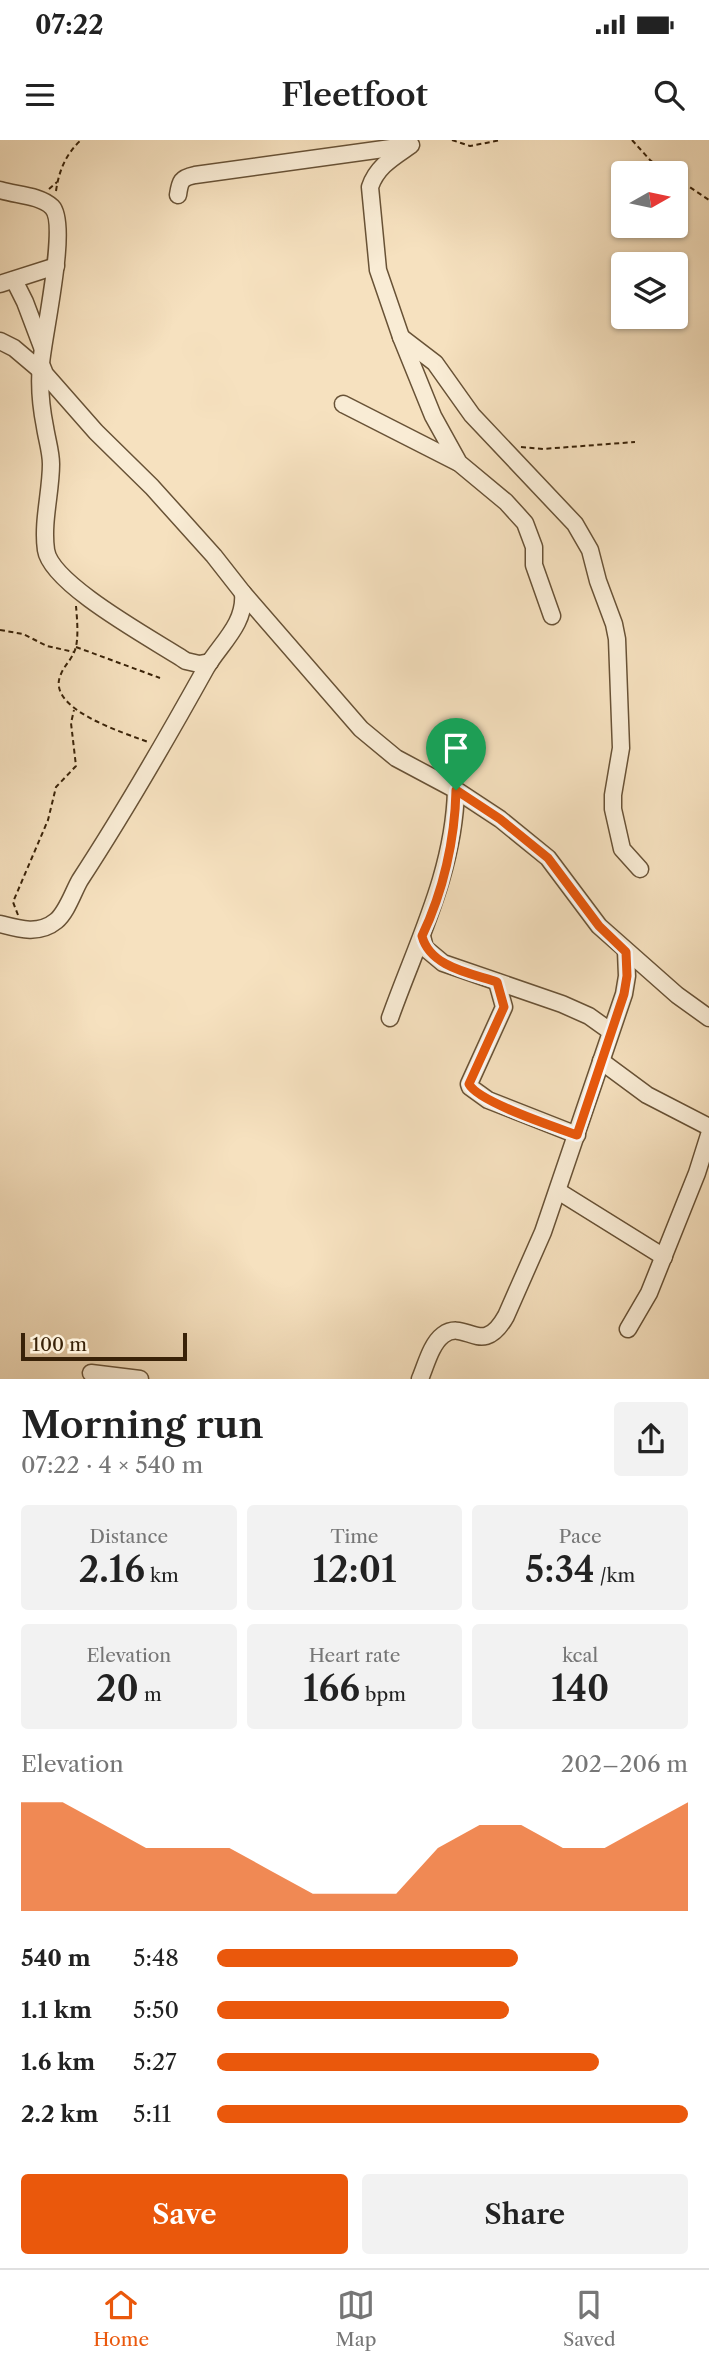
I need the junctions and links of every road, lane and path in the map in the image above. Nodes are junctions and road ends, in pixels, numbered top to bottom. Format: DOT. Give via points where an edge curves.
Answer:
graph roads {
  1 [pos="81,140"];
  2 [pos="453,140"];
  3 [pos="501,140"];
  4 [pos="632,140"];
  5 [pos="415,143"];
  6 [pos="651,161"];
  7 [pos="688,186"];
  8 [pos="0,190"];
  9 [pos="178,195"];
  10 [pos="709,200"];
  11 [pos="54,208"];
  12 [pos="56,266"];
  13 [pos="7,282"];
  14 [pos="401,338"];
  15 [pos="0,341"];
  16 [pos="42,346"];
  17 [pos="41,367"];
  18 [pos="343,404"];
  19 [pos="635,442"];
  20 [pos="522,447"];
  21 [pos="459,463"];
  22 [pos="70,582"];
  23 [pos="243,593"];
  24 [pos="552,616"];
  25 [pos="0,630"];
  26 [pos="76,647"];
  27 [pos="74,652"];
  28 [pos="201,666"];
  29 [pos="159,678"];
  30 [pos="75,710"];
  31 [pos="162,748"];
  32 [pos="456,790"];
  33 [pos="640,869"];
  34 [pos="0,923"];
  35 [pos="27,931"];
  36 [pos="422,936"];
  37 [pos="626,952"];
  38 [pos="497,982"];
  39 [pos="677,995"];
  40 [pos="390,1018"];
  41 [pos="709,1018"];
  42 [pos="610,1031"];
  43 [pos="709,1033"];
  44 [pos="601,1061"];
  45 [pos="709,1128"];
  46 [pos="577,1135"];
  47 [pos="709,1135"];
  48 [pos="558,1191"];
  49 [pos="664,1257"];
  50 [pos="628,1329"];
  51 [pos="91,1373"];
  52 [pos="134,1378"];
  53 [pos="420,1379"];
  1 -- 11 [label="path" via="60,168"];
  2 -- 3 [label="path" via="470,146"];
  4 -- 6 [label="path"];
  5 -- 9 [label="street" via="183,177"];
  5 -- 14 [label="street" via="384,164 370,187 378,270"];
  7 -- 10 [label="path"];
  8 -- 11 [label="street"];
  11 -- 12 [label="street"];
  12 -- 13 [label="street"];
  12 -- 16 [label="street"];
  13 -- 16 [label="street" via="25,302"];
  14 -- 21 [label="street" via="433,416"];
  14 -- 33 [label="street" via="435,363 472,415 575,524 590,550 617,639 621,748 613,809 622,849"];
  15 -- 17 [label="street"];
  16 -- 17 [label="street"];
  17 -- 22 [label="street" via="51,467 46,550"];
  17 -- 23 [label="street"];
  18 -- 21 [label="street"];
  19 -- 20 [label="path"];
  21 -- 24 [label="street" via="525,523"];
  22 -- 26 [label="path"];
  22 -- 28 [label="street" via="106,611"];
  23 -- 28 [label="street" via="240,618"];
  23 -- 32 [label="street" via="361,729 397,758"];
  25 -- 27 [label="path"];
  26 -- 27 [label="path"];
  26 -- 29 [label="path"];
  27 -- 30 [label="path" via="58,682 62,697"];
  28 -- 31 [label="street"];
  30 -- 31 [label="path"];
  30 -- 35 [label="path" via="71,723 76,766 55,787 48,820 13,902"];
  31 -- 35 [label="street" via="58,919"];
  32 -- 36 [label="street" via="449,852"];
  32 -- 37 [label="street" via="548,858 599,926"];
  34 -- 35 [label="street"];
  36 -- 38 [label="street" via="425,948 443,962"];
  36 -- 40 [label="street"];
  37 -- 39 [label="street"];
  37 -- 42 [label="street" via="624,994"];
  38 -- 42 [label="street" via="562,1004"];
  38 -- 46 [label="street" via="504,1007 470,1087 488,1100"];
  39 -- 41 [label="street"];
  39 -- 43 [label="street"];
  42 -- 44 [label="street"];
  44 -- 45 [label="street" via="647,1096"];
  44 -- 46 [label="street"];
  46 -- 48 [label="street"];
  47 -- 49 [label="street"];
  48 -- 49 [label="street"];
  48 -- 53 [label="street" via="499,1327 482,1337 457,1331 444,1334 434,1345"];
  49 -- 50 [label="street"];
  51 -- 52 [label="street"];
}
